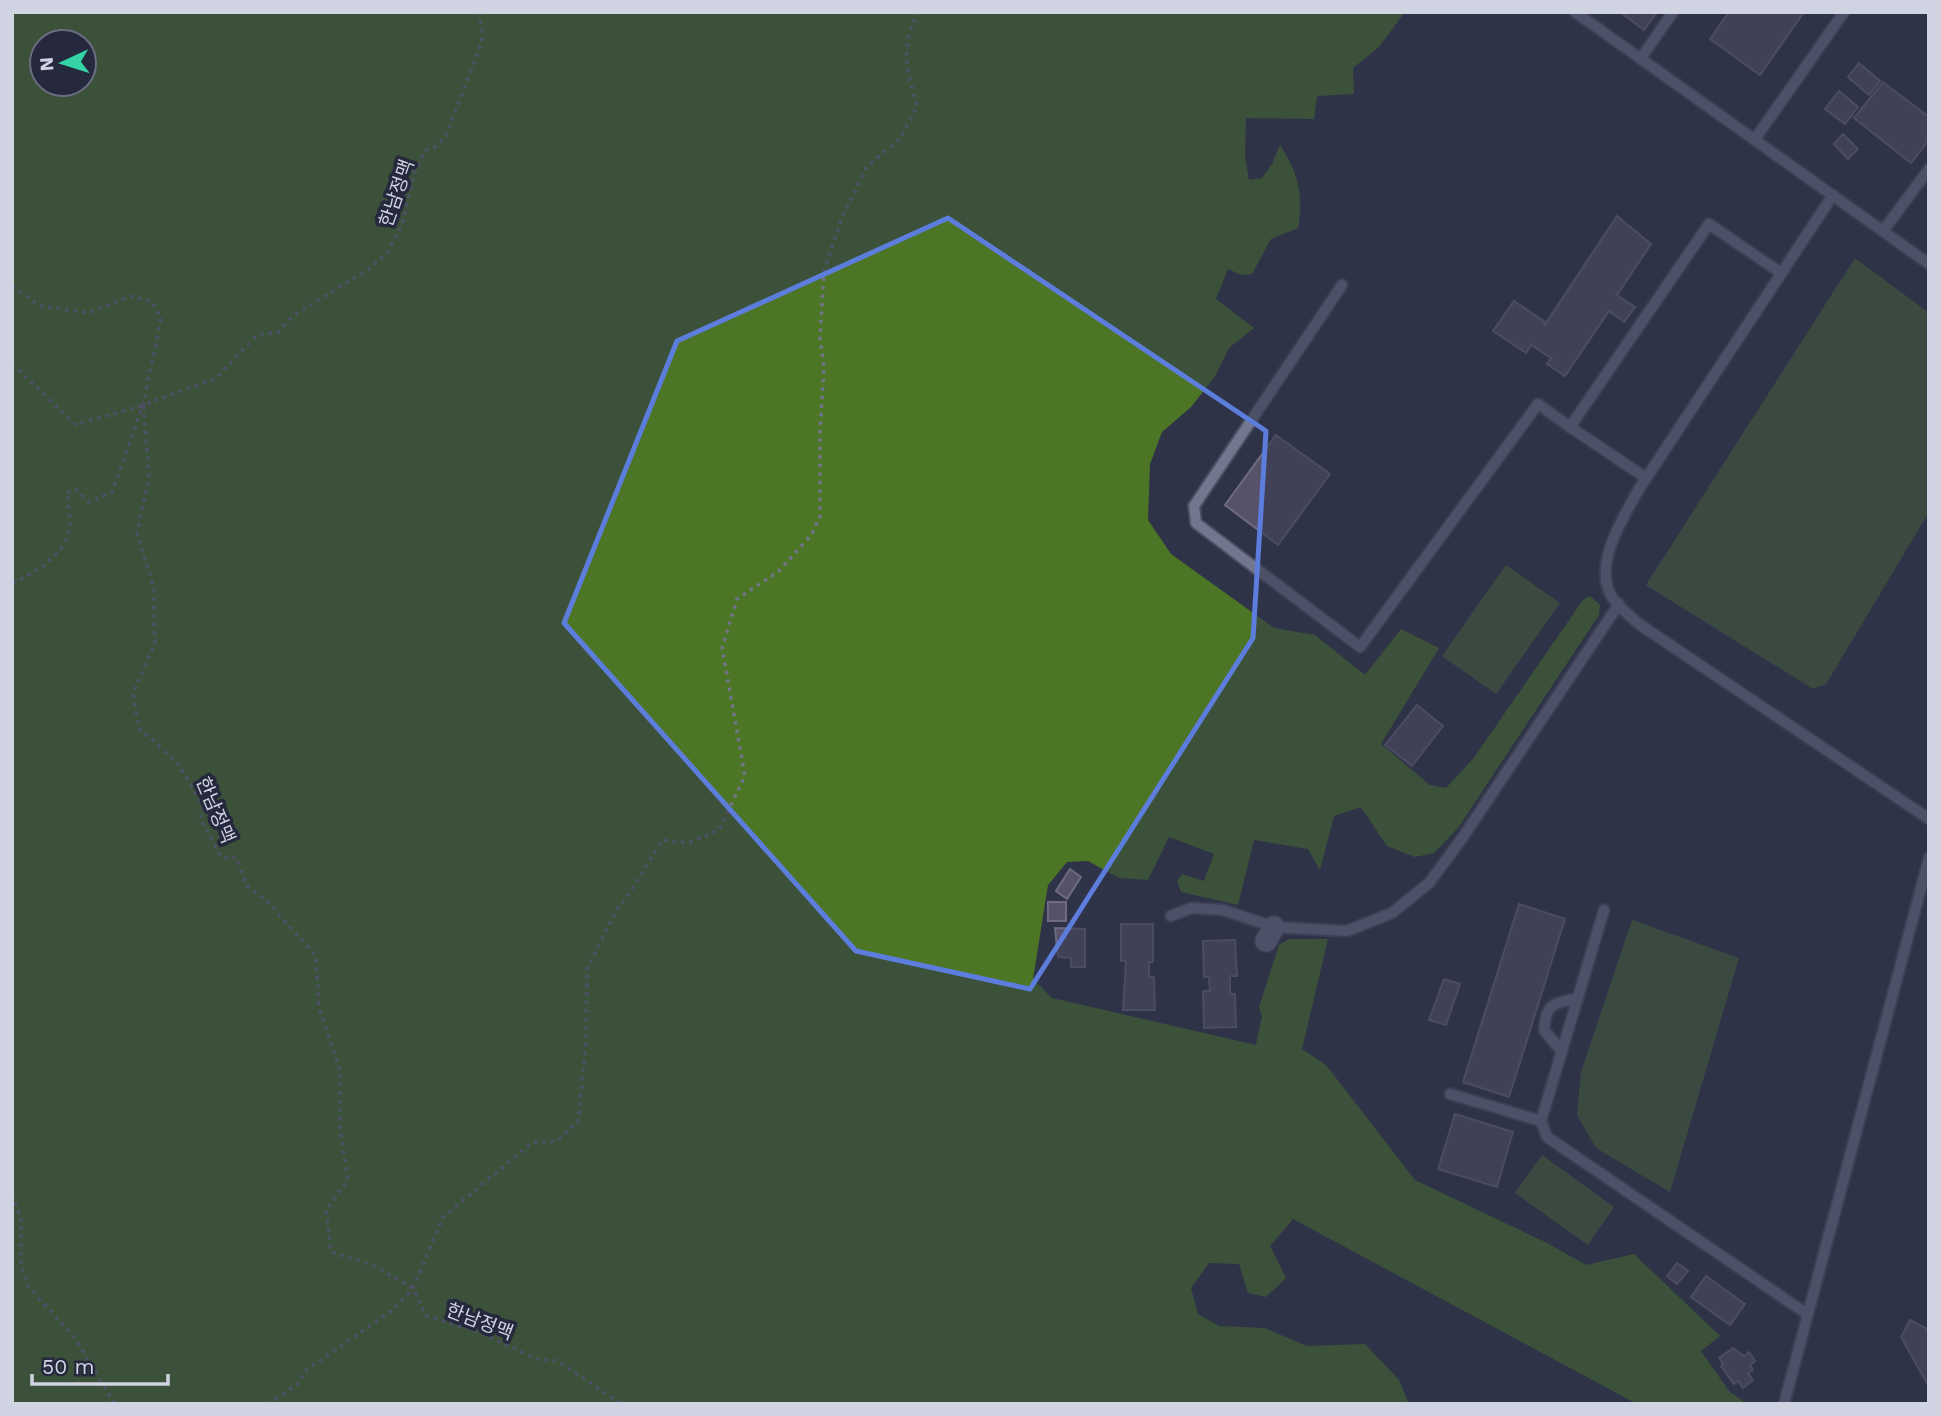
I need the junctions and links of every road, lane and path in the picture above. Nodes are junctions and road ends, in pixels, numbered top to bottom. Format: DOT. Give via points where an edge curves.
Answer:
graph roads {
  1 [pos="480,12"];
  2 [pos="919,12"];
  3 [pos="1575,12"];
  4 [pos="1673,12"];
  5 [pos="1844,12"];
  6 [pos="1641,58"];
  7 [pos="1755,139"];
  8 [pos="1929,169"];
  9 [pos="1833,195"];
  10 [pos="1883,231"];
  11 [pos="1929,264"];
  12 [pos="1782,273"];
  13 [pos="1342,285"];
  14 [pos="12,286"];
  15 [pos="12,322"];
  16 [pos="12,347"];
  17 [pos="12,364"];
  18 [pos="143,405"];
  19 [pos="1570,427"];
  20 [pos="1646,478"];
  21 [pos="12,583"];
  22 [pos="1619,604"];
  23 [pos="1929,819"];
  24 [pos="1929,858"];
  25 [pos="1604,910"];
  26 [pos="1171,916"];
  27 [pos="1578,998"];
  28 [pos="1562,1052"];
  29 [pos="1450,1094"];
  30 [pos="1541,1121"];
  31 [pos="12,1194"];
  32 [pos="413,1288"];
  33 [pos="1807,1314"];
  34 [pos="115,1404"];
  35 [pos="268,1404"];
  36 [pos="621,1404"];
  37 [pos="1784,1404"];
  1 -- 18 [label="path, 한남정맥" via="482,42 447,133 437,146 426,150 415,171 402,225 387,253 293,316 278,332 257,336 215,379"];
  2 -- 32 [label="path" via="908,32 906,66 917,107 900,139 867,167 842,217 824,271 820,516 812,534 778,572 737,599 722,648 745,776 719,830 689,843 662,840 619,905 587,969 578,1122 557,1141 533,1142 443,1217"];
  3 -- 6 [label="lane"];
  4 -- 6 [label="lane"];
  5 -- 7 [label="lane"];
  6 -- 7 [label="lane"];
  7 -- 9 [label="lane"];
  8 -- 10 [label="lane"];
  9 -- 10 [label="lane"];
  9 -- 12 [label="lane"];
  10 -- 11 [label="lane"];
  12 -- 19 [label="lane" via="1709,224"];
  12 -- 20 [label="lane"];
  13 -- 19 [label="lane" via="1194,506 1196,523 1360,647 1538,404"];
  14 -- 18 [label="path" via="41,306 88,313 130,296 152,302 161,319"];
  15 -- 16 [label="path"];
  17 -- 18 [label="path" via="76,425"];
  18 -- 21 [label="path" via="112,492 89,502 76,489 67,492 69,532 60,548 42,567"];
  18 -- 32 [label="path, 한남정맥" via="149,477 137,533 153,585 155,643 133,692 139,728 179,765 192,784 203,806 200,818 221,858 237,858 246,885 267,901 316,956 319,1007 340,1070 348,1180 326,1210 331,1252 372,1265"];
  19 -- 20 [label="lane"];
  20 -- 22 [label="lane" via="1617,530 1606,567 1611,595"];
  22 -- 23 [label="lane" via="1639,624"];
  22 -- 26 [label="lane" via="1429,883 1392,913 1347,931 1270,934 1223,910 1191,908"];
  24 -- 33 [label="lane"];
  25 -- 27 [label="lane"];
  27 -- 28 [label="lane"];
  27 -- 28 [label="lane" via="1554,1004 1545,1013 1544,1030"];
  28 -- 30 [label="lane"];
  29 -- 30 [label="lane"];
  30 -- 33 [label="lane" via="1548,1137"];
  31 -- 34 [label="path" via="21,1217 27,1285 74,1337"];
  32 -- 35 [label="path" via="394,1309"];
  32 -- 36 [label="path, 한남정맥" via="426,1316 479,1332 537,1359 558,1361"];
  33 -- 37 [label="lane"];
}
